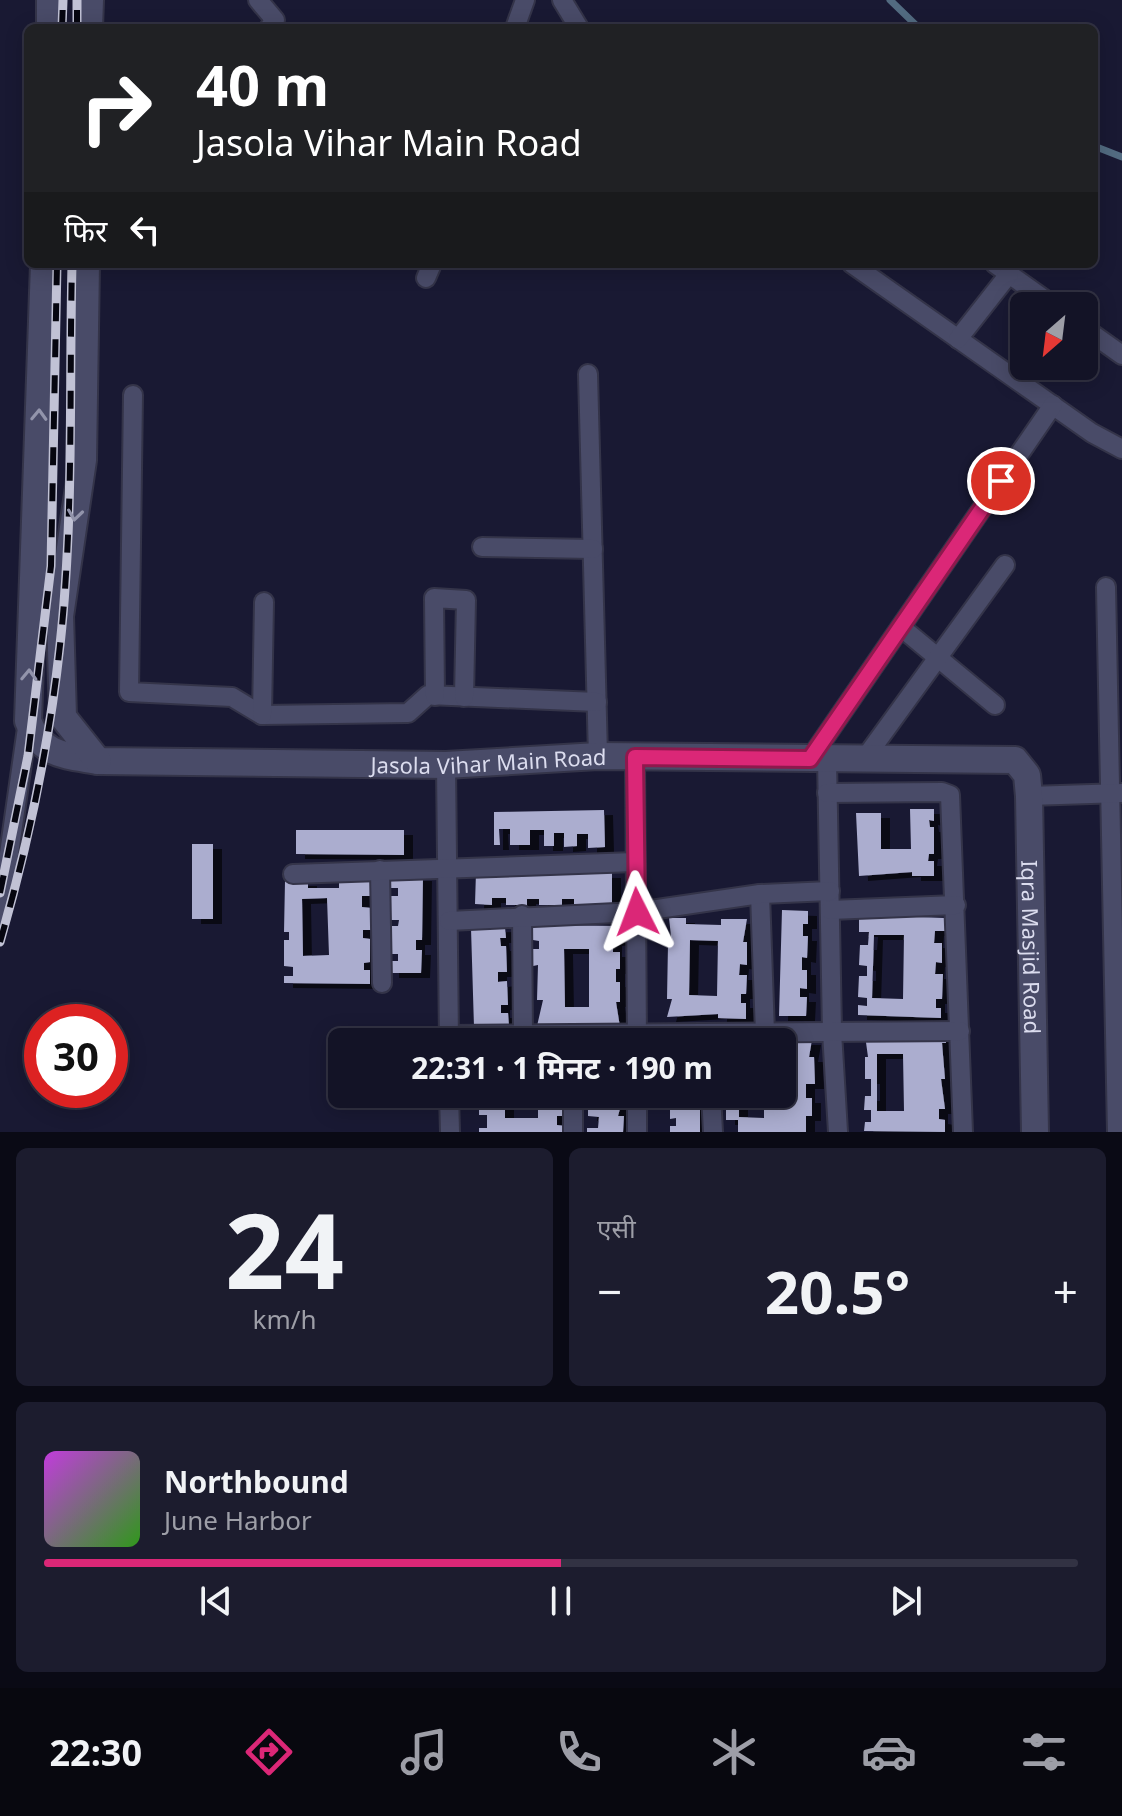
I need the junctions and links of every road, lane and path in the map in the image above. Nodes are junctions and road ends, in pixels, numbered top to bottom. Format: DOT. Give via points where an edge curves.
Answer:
graph roads {
  1 [pos="50,0"];
  2 [pos="90,0"];
  3 [pos="258,0"];
  4 [pos="525,0"];
  5 [pos="562,0"];
  6 [pos="50,24"];
  7 [pos="89,24"];
  8 [pos="272,24"];
  9 [pos="516,24"];
  10 [pos="577,24"];
  11 [pos="44,268"];
  12 [pos="86,268"];
  13 [pos="858,268"];
  14 [pos="1002,269"];
  15 [pos="1034,292"];
  16 [pos="1098,338"];
  17 [pos="958,339"];
  18 [pos="1122,355"];
  19 [pos="588,374"];
  20 [pos="133,395"];
  21 [pos="1053,405"];
  22 [pos="1122,449"];
  23 [pos="482,547"];
  24 [pos="593,549"];
  25 [pos="1005,565"];
  26 [pos="1106,587"];
  27 [pos="264,602"];
  28 [pos="902,628"];
  29 [pos="938,659"];
  30 [pos="435,696"];
  31 [pos="464,697"];
  32 [pos="597,702"];
  33 [pos="995,705"];
  34 [pos="262,715"];
  35 [pos="63,717"];
  36 [pos="28,721"];
  37 [pos="598,756"];
  38 [pos="635,757"];
  39 [pos="865,758"];
  40 [pos="819,759"];
  41 [pos="98,761"];
  42 [pos="446,765"];
  43 [pos="1022,765"];
  44 [pos="827,793"];
  45 [pos="1116,793"];
  46 [pos="1029,796"];
  47 [pos="635,862"];
  48 [pos="445,867"];
  49 [pos="380,870"];
  50 [pos="293,874"];
  51 [pos="760,894"];
  52 [pos="830,900"];
  53 [pos="956,905"];
  54 [pos="637,912"];
  55 [pos="522,915"];
  56 [pos="0,917"];
  57 [pos="449,921"];
  58 [pos="382,983"];
  59 [pos="449,1028"];
  60 [pos="523,1028"];
  61 [pos="637,1028"];
  62 [pos="765,1028"];
  63 [pos="960,1031"];
  64 [pos="832,1032"];
  65 [pos="796,1033"];
  66 [pos="1119,1062"];
  67 [pos="449,1108"];
  68 [pos="573,1108"];
  69 [pos="637,1108"];
  70 [pos="712,1108"];
  71 [pos="450,1132"];
  72 [pos="573,1132"];
  73 [pos="637,1132"];
  74 [pos="713,1132"];
  75 [pos="838,1132"];
  76 [pos="963,1132"];
  77 [pos="1035,1132"];
  78 [pos="1117,1132"];
  1 -- 6 [label="street"];
  2 -- 7 [label="street"];
  3 -- 8 [label="street" via="275,20"];
  4 -- 9 [label="street"];
  5 -- 10 [label="street"];
  36 -- 11 [label="street, one-way"];
  12 -- 35 [label="street, one-way" via="83,460 60,616"];
  13 -- 17 [label="street"];
  14 -- 15 [label="street"];
  14 -- 17 [label="street"];
  16 -- 18 [label="street"];
  17 -- 21 [label="street"];
  19 -- 24 [label="street"];
  20 -- 34 [label="street" via="129,692 232,697"];
  21 -- 22 [label="street"];
  21 -- 28 [label="street"];
  23 -- 24 [label="street"];
  24 -- 32 [label="street"];
  25 -- 29 [label="street"];
  26 -- 45 [label="street"];
  27 -- 34 [label="street"];
  28 -- 29 [label="street"];
  28 -- 40 [label="street"];
  29 -- 33 [label="street"];
  29 -- 39 [label="street"];
  30 -- 31 [label="street"];
  30 -- 31 [label="street" via="434,598 466,600"];
  30 -- 34 [label="street" via="428,695 408,713"];
  31 -- 32 [label="street"];
  32 -- 37 [label="street"];
  35 -- 36 [label="street"];
  35 -- 41 [label="street"];
  36 -- 41 [label="street, Jasola Vihar Main Road" via="36,740 57,753"];
  36 -- 56 [label="street"];
  37 -- 38 [label="street, Jasola Vihar Main Road"];
  37 -- 42 [label="street, Jasola Vihar Main Road"];
  38 -- 40 [label="street, Jasola Vihar Main Road"];
  38 -- 47 [label="street"];
  39 -- 40 [label="street, Jasola Vihar Main Road"];
  39 -- 43 [label="street, Jasola Vihar Main Road" via="1015,760"];
  40 -- 44 [label="street"];
  41 -- 42 [label="street, Jasola Vihar Main Road"];
  42 -- 48 [label="street"];
  43 -- 46 [label="street, Iqra Masjid Road"];
  44 -- 52 [label="street"];
  44 -- 53 [label="street" via="950,795"];
  45 -- 46 [label="street"];
  45 -- 66 [label="street"];
  46 -- 77 [label="street, Iqra Masjid Road"];
  47 -- 48 [label="street"];
  47 -- 54 [label="street"];
  48 -- 49 [label="street"];
  48 -- 57 [label="street"];
  49 -- 50 [label="street"];
  49 -- 58 [label="street"];
  51 -- 52 [label="street"];
  51 -- 54 [label="street"];
  51 -- 62 [label="street"];
  52 -- 53 [label="street"];
  52 -- 64 [label="street"];
  53 -- 63 [label="street"];
  54 -- 55 [label="street"];
  54 -- 61 [label="street"];
  55 -- 57 [label="street"];
  55 -- 60 [label="street"];
  57 -- 59 [label="street"];
  63 -- 64 [label="street"];
  63 -- 76 [label="street"];
  64 -- 65 [label="street"];
  64 -- 75 [label="street"];
  66 -- 78 [label="street"];
  67 -- 71 [label="street"];
  68 -- 72 [label="street"];
  69 -- 73 [label="street"];
  70 -- 74 [label="street"];
}
